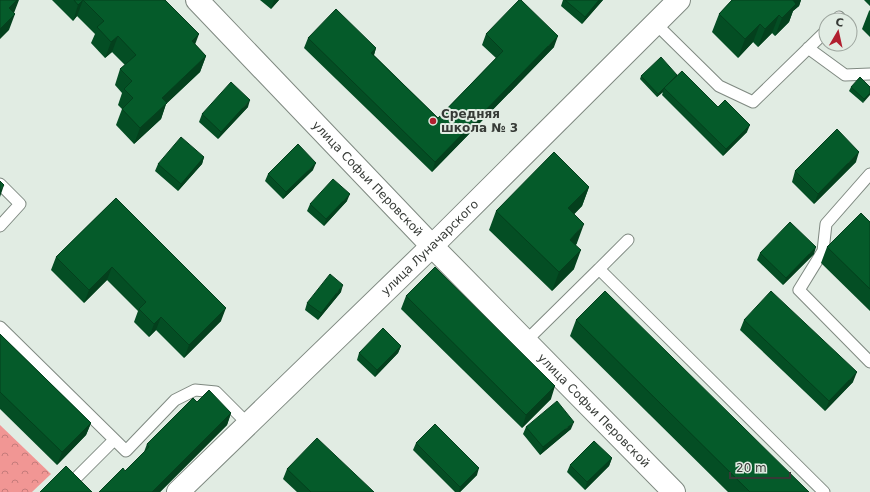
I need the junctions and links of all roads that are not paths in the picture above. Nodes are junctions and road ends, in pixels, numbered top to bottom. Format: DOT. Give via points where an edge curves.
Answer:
graph roads {
  1 [pos="197,0"];
  2 [pos="679,0"];
  3 [pos="655,23"];
  4 [pos="818,39"];
  5 [pos="808,48"];
  6 [pos="870,74"];
  7 [pos="870,174"];
  8 [pos="0,184"];
  9 [pos="0,226"];
  10 [pos="628,240"];
  11 [pos="432,246"];
  12 [pos="600,269"];
  13 [pos="0,327"];
  14 [pos="526,341"];
  15 [pos="870,362"];
  16 [pos="248,424"];
  17 [pos="114,440"];
  18 [pos="73,482"];
  19 [pos="178,492"];
  20 [pos="674,492"];
  21 [pos="824,492"];
  1 -- 11 [label="street, улица Софьи Перовской"];
  2 -- 3 [label="street, улица Луначарского"];
  3 -- 5 [label="lane" via="718,86 753,102"];
  3 -- 11 [label="street, улица Луначарского"];
  4 -- 5 [label="lane"];
  5 -- 6 [label="lane" via="845,75"];
  7 -- 15 [label="lane" via="826,224 823,251 799,290"];
  8 -- 9 [label="lane" via="20,204"];
  10 -- 12 [label="lane"];
  11 -- 14 [label="street, улица Софьи Перовской"];
  11 -- 16 [label="street, улица Луначарского"];
  12 -- 14 [label="lane"];
  12 -- 21 [label="lane"];
  13 -- 17 [label="lane"];
  14 -- 20 [label="street, улица Софьи Перовской"];
  16 -- 17 [label="lane" via="216,392 195,390 175,400 126,451"];
  16 -- 19 [label="street, улица Луначарского"];
  17 -- 18 [label="lane"];
}
